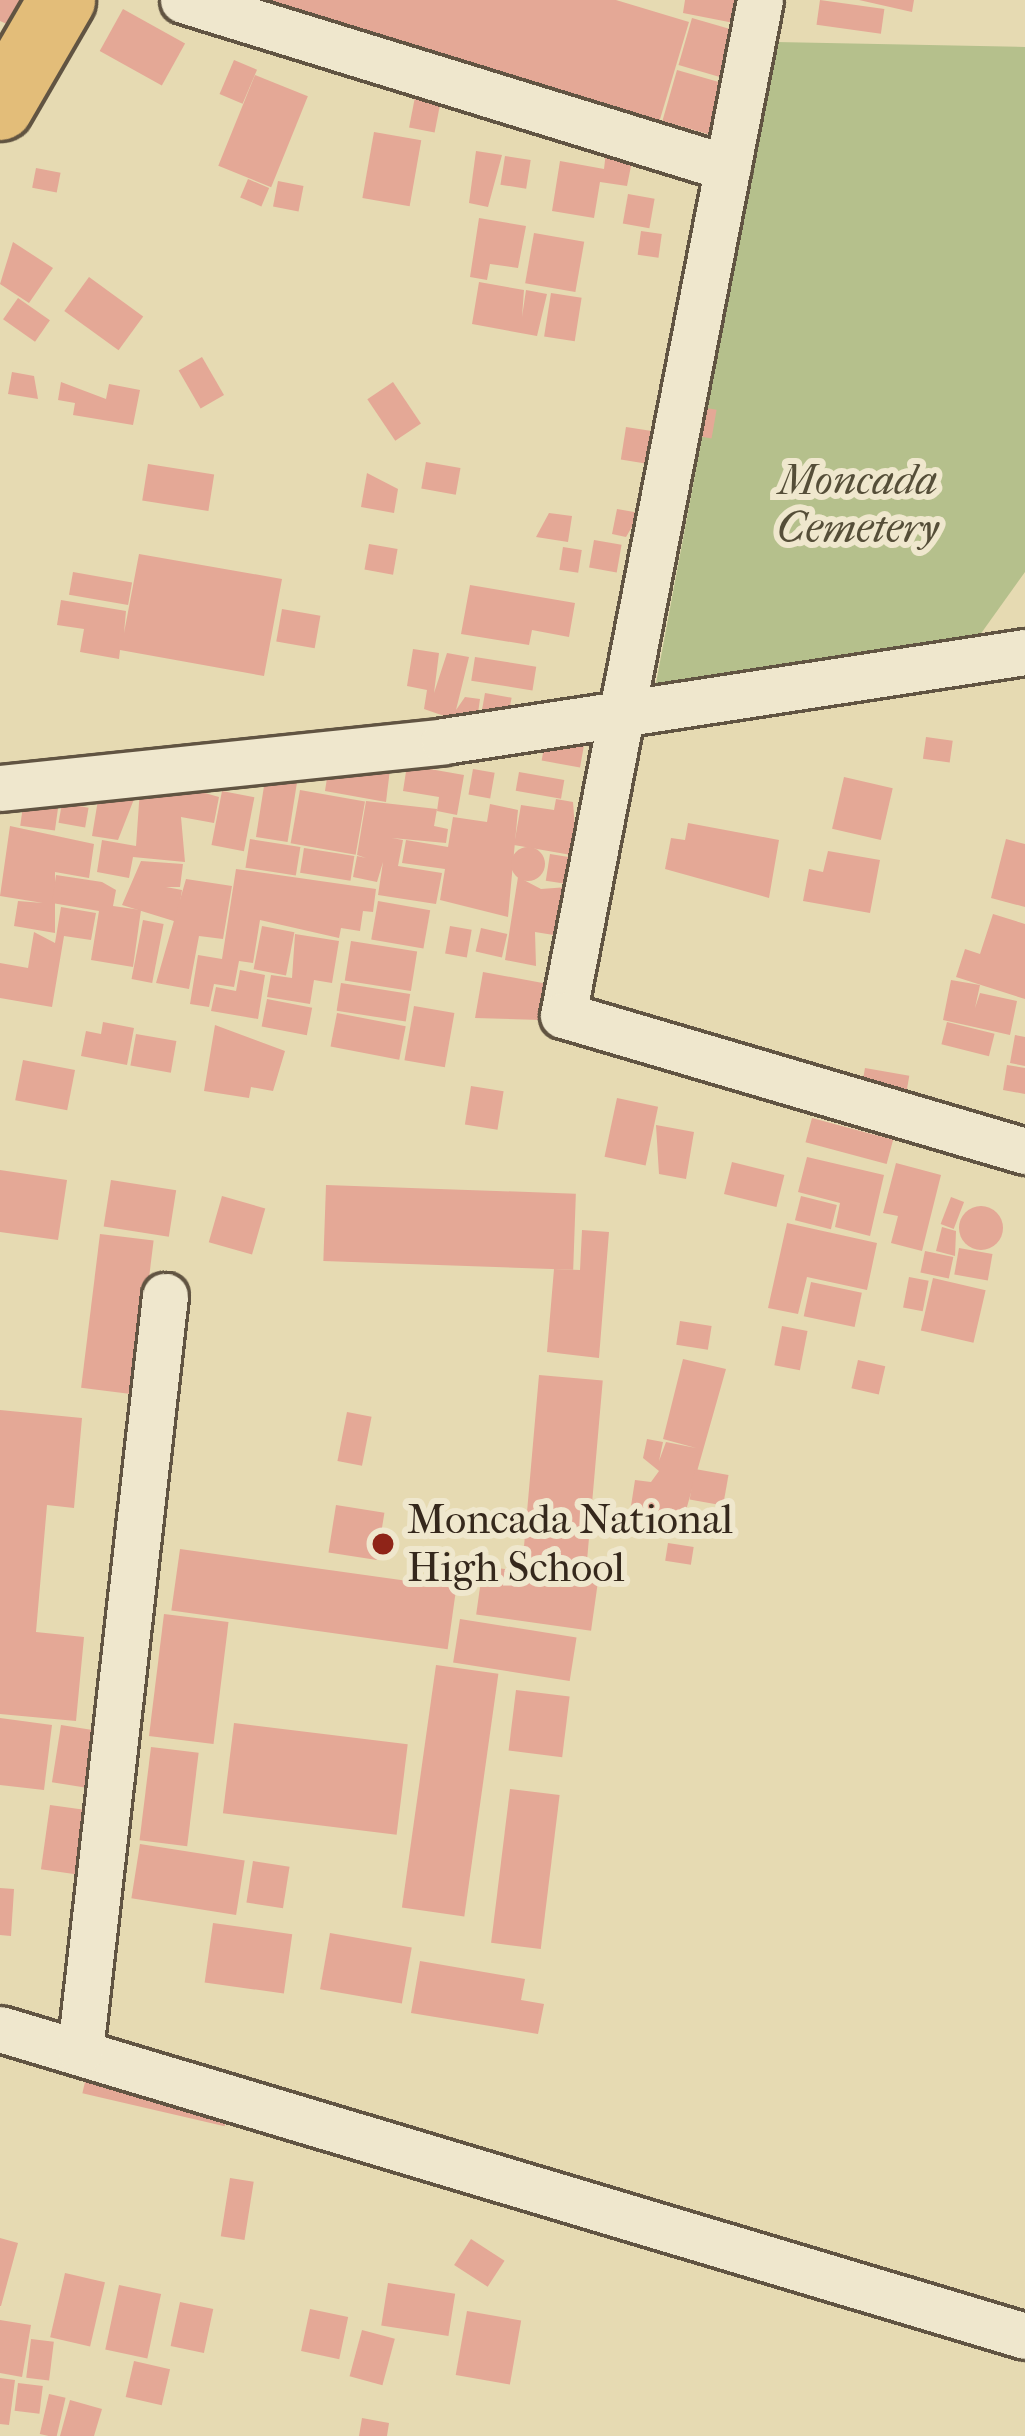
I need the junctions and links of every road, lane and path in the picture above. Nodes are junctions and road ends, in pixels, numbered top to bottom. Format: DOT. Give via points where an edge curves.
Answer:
graph roads {
  1 [pos="62,0"];
  2 [pos="183,0"];
  3 [pos="760,0"];
  4 [pos="0,107"];
  5 [pos="728,168"];
  6 [pos="1025,652"];
  7 [pos="622,716"];
  8 [pos="0,788"];
  9 [pos="1025,1151"];
  10 [pos="165,1296"];
  11 [pos="0,2029"];
  12 [pos="80,2051"];
  13 [pos="1025,2336"];
  1 -- 4 [label="highway"];
  2 -- 5 [label="street"];
  3 -- 5 [label="street"];
  5 -- 7 [label="street"];
  6 -- 7 [label="street"];
  7 -- 8 [label="street"];
  7 -- 9 [label="street" via="563,1015"];
  10 -- 12 [label="street"];
  11 -- 12 [label="street"];
  12 -- 13 [label="street"];
}
